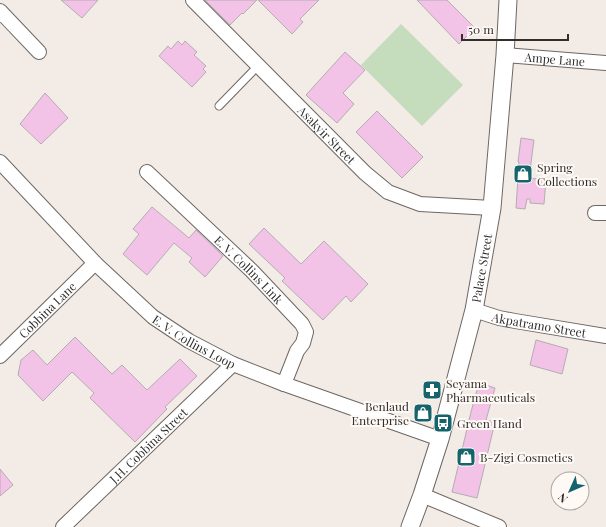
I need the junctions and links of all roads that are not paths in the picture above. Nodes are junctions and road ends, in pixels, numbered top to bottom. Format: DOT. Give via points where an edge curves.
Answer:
graph roads {
  1 [pos="193,0"];
  2 [pos="508,0"];
  3 [pos="0,11"];
  4 [pos="39,52"];
  5 [pos="505,54"];
  6 [pos="606,63"];
  7 [pos="258,66"];
  8 [pos="219,106"];
  9 [pos="0,162"];
  10 [pos="146,172"];
  11 [pos="492,208"];
  12 [pos="95,263"];
  13 [pos="474,310"];
  14 [pos="606,336"];
  15 [pos="0,356"];
  16 [pos="233,364"];
  17 [pos="284,384"];
  18 [pos="440,439"];
  19 [pos="422,495"];
  20 [pos="64,527"];
  21 [pos="410,527"];
  22 [pos="499,527"];
  1 -- 7 [label="street, Asakyir Street"];
  2 -- 5 [label="street, Palace Street"];
  3 -- 4 [label="street"];
  5 -- 6 [label="street, Ampe Lane"];
  5 -- 11 [label="street, Palace Street"];
  7 -- 8 [label="lane"];
  7 -- 11 [label="street, Asakyir Street" via="365,173 388,192 420,204"];
  9 -- 12 [label="street, E. V. Collins Loop"];
  10 -- 17 [label="street, E. V. Collins Link" via="252,272 302,324 306,332 303,343 297,351"];
  11 -- 13 [label="street, Palace Street"];
  12 -- 15 [label="street, Cobbina Lane"];
  12 -- 16 [label="street, E. V. Collins Loop" via="153,317 189,341"];
  13 -- 14 [label="street, Akpatramo Street" via="499,318"];
  13 -- 18 [label="street, Palace Street"];
  16 -- 17 [label="street, E. V. Collins Loop"];
  16 -- 20 [label="street, J.H. Cobbina Street"];
  17 -- 18 [label="street, E. V. Collins Loop"];
  18 -- 19 [label="street, Palace Street"];
  19 -- 21 [label="street, Palace Street"];
  19 -- 22 [label="street"];
}
